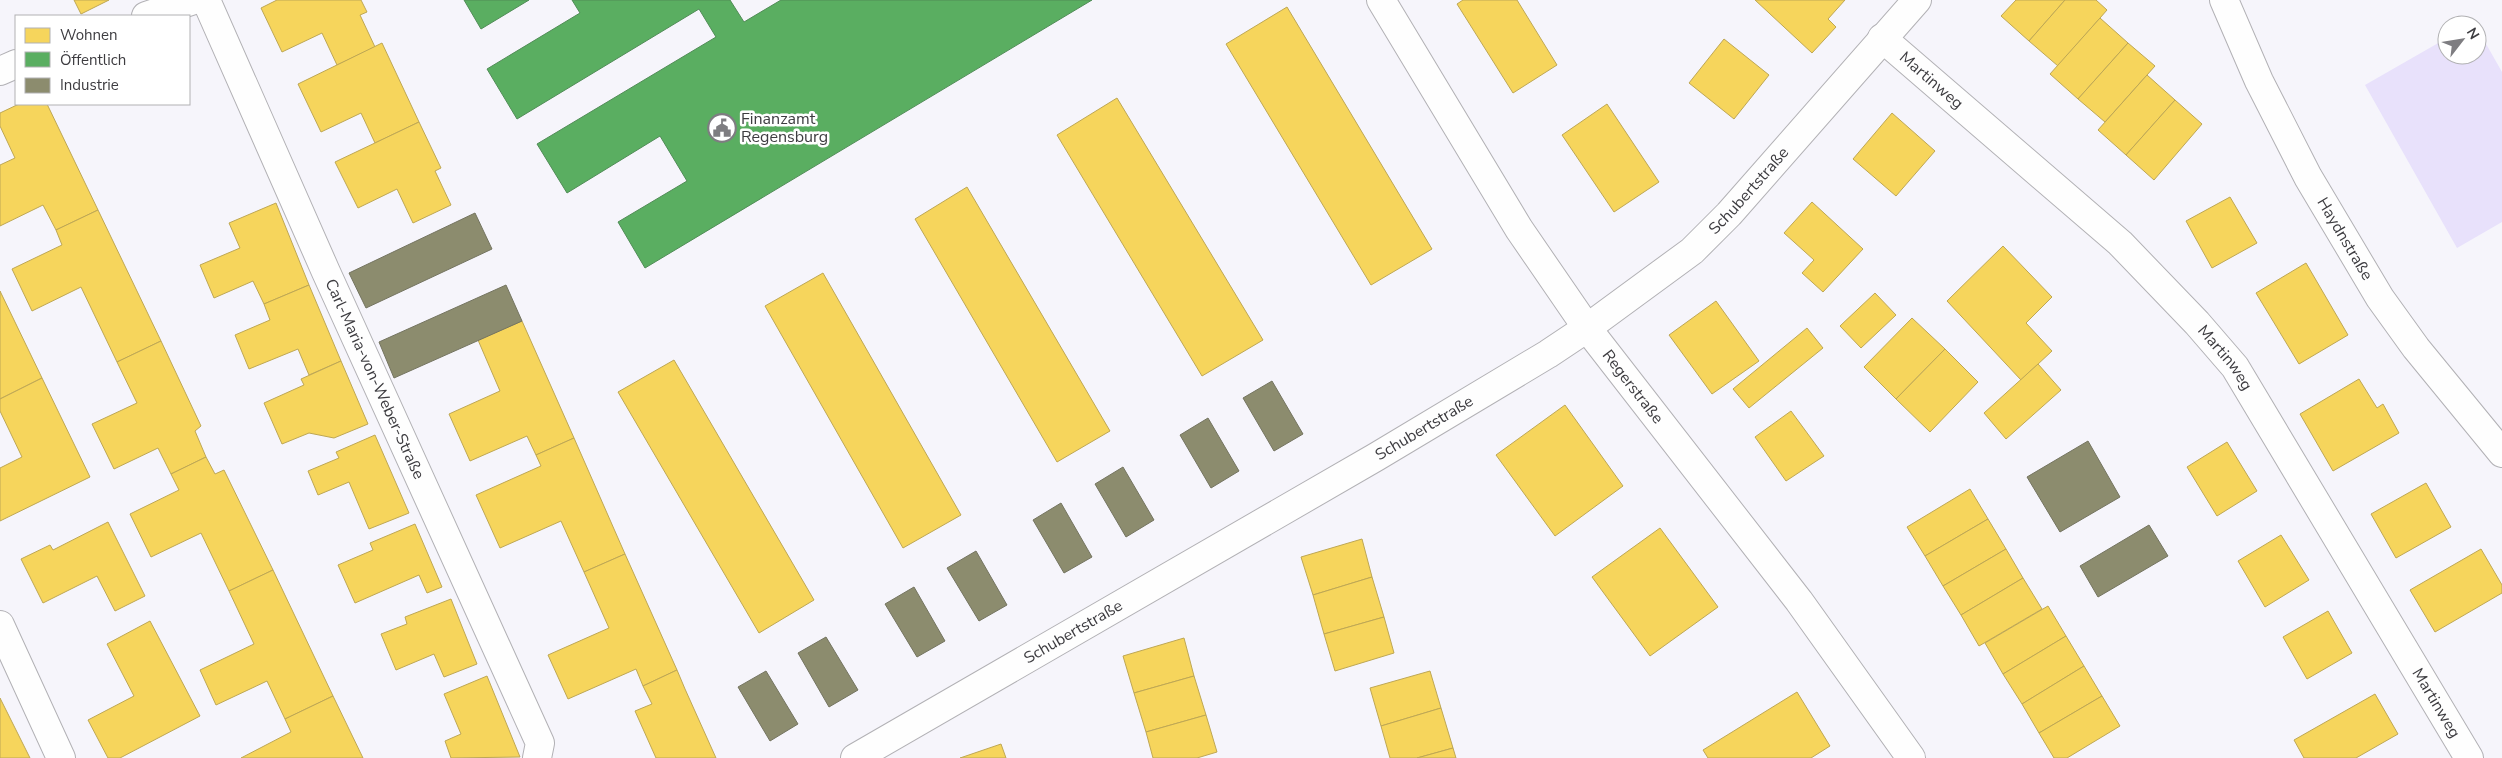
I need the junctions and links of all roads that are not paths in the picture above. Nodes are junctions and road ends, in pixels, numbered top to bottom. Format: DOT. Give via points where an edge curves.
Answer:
graph roads {
  1 [pos="194,0"];
  2 [pos="206,0"];
  3 [pos="1381,0"];
  4 [pos="1916,0"];
  5 [pos="2224,0"];
  6 [pos="149,15"];
  7 [pos="1882,38"];
  8 [pos="15,64"];
  9 [pos="0,71"];
  10 [pos="1587,328"];
  11 [pos="2502,453"];
  12 [pos="0,625"];
  13 [pos="61,758"];
  14 [pos="537,758"];
  15 [pos="855,758"];
  16 [pos="1911,758"];
  17 [pos="2469,758"];
  1 -- 6 [label="street"];
  2 -- 14 [label="street, Carl-Maria-von-Weber-Straße" via="540,743"];
  3 -- 10 [label="street, Regerstraße" via="1518,230"];
  4 -- 7 [label="street, Schubertstraße"];
  5 -- 11 [label="street, Haydnstraße" via="2259,81 2308,177 2380,298 2416,348"];
  7 -- 10 [label="street, Schubertstraße" via="1729,214 1692,251"];
  7 -- 17 [label="street, Martinweg" via="2120,243 2197,322 2235,367"];
  8 -- 9 [label="street"];
  10 -- 15 [label="street, Schubertstraße" via="1376,457"];
  10 -- 16 [label="street, Regerstraße" via="1799,601"];
  12 -- 13 [label="street"];
}
